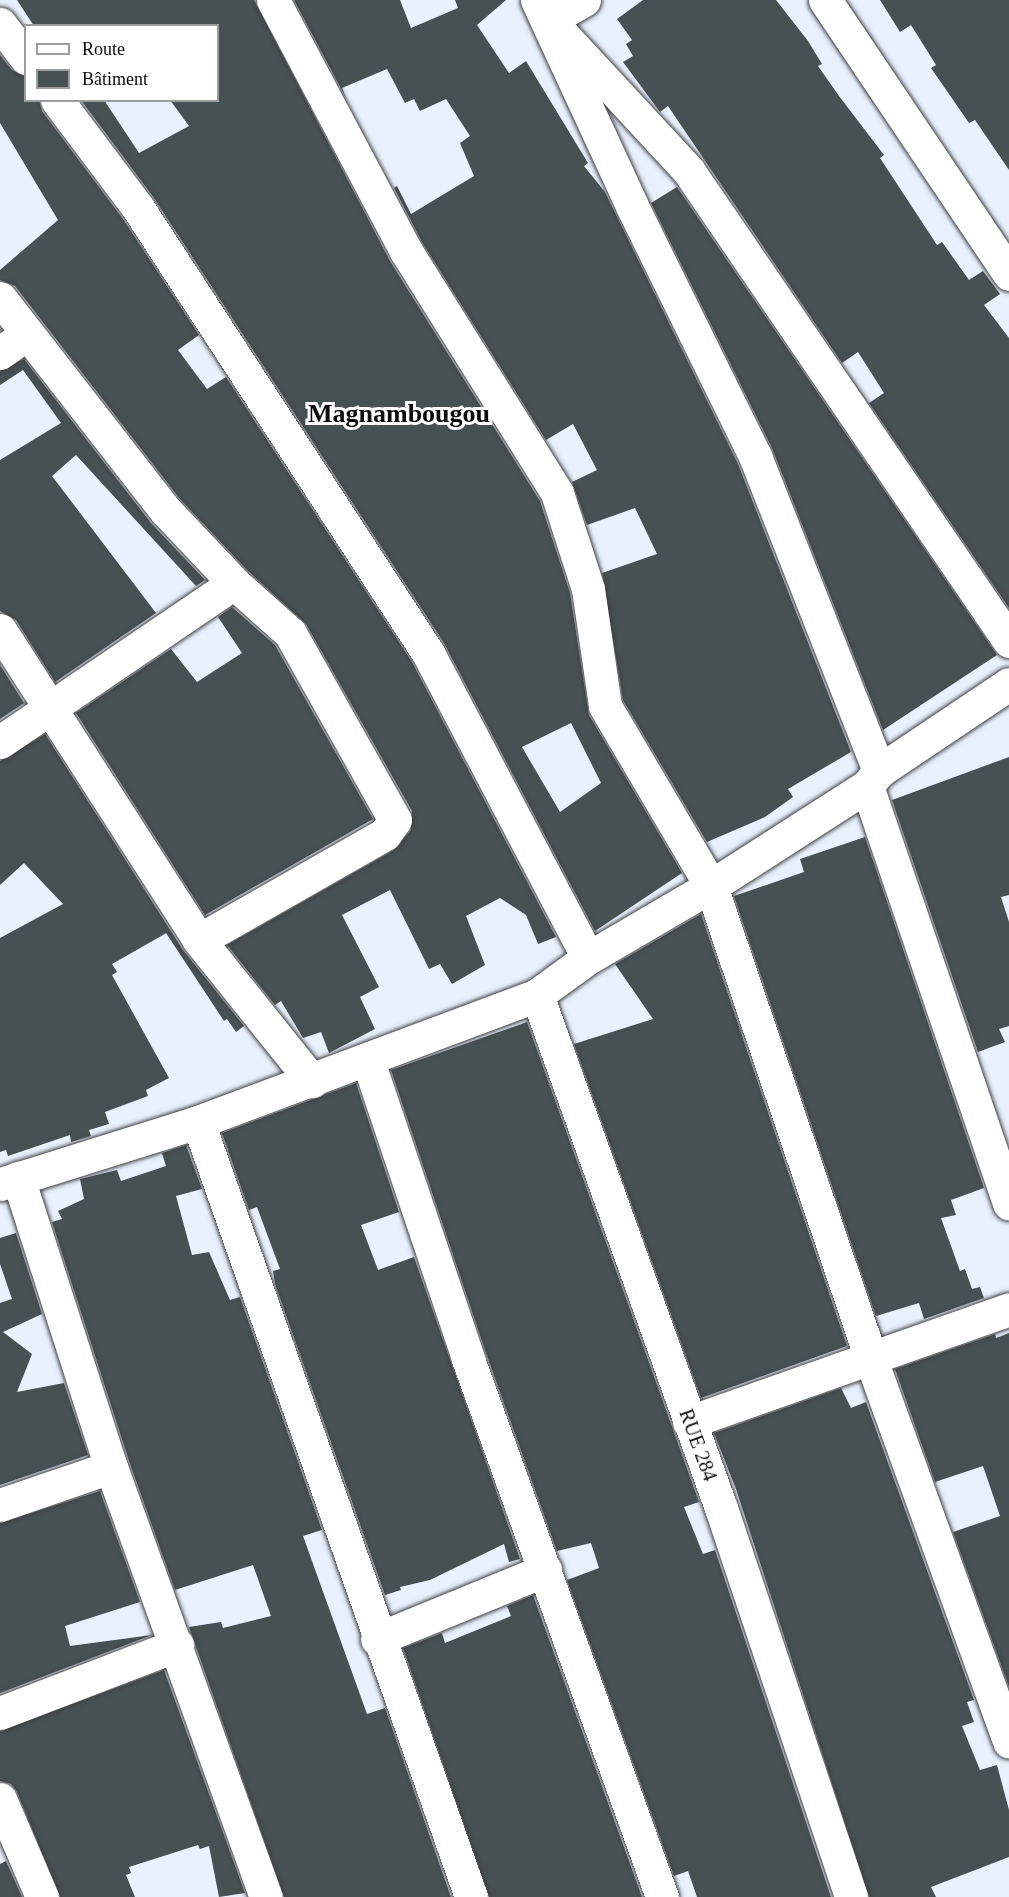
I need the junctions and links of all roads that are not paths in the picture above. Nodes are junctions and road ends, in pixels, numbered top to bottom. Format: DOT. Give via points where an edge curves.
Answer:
graph roads {
  1 [pos="273,0"];
  2 [pos="584,0"];
  3 [pos="825,0"];
  4 [pos="543,10"];
  5 [pos="0,24"];
  6 [pos="24,55"];
  7 [pos="58,102"];
  8 [pos="1009,274"];
  9 [pos="0,298"];
  10 [pos="13,344"];
  11 [pos="234,583"];
  12 [pos="0,630"];
  13 [pos="1009,641"];
  14 [pos="1009,684"];
  15 [pos="52,709"];
  16 [pos="0,742"];
  17 [pos="873,779"];
  18 [pos="711,886"];
  19 [pos="199,940"];
  20 [pos="588,958"];
  21 [pos="537,995"];
  22 [pos="368,1061"];
  23 [pos="312,1081"];
  24 [pos="198,1122"];
  25 [pos="9,1181"];
  26 [pos="1009,1203"];
  27 [pos="1009,1309"];
  28 [pos="870,1357"];
  29 [pos="688,1422"];
  30 [pos="111,1467"];
  31 [pos="0,1505"];
  32 [pos="545,1570"];
  33 [pos="377,1639"];
  34 [pos="177,1645"];
  35 [pos="0,1713"];
  36 [pos="1009,1742"];
  37 [pos="0,1799"];
  38 [pos="42,1897"];
  39 [pos="266,1897"];
  40 [pos="471,1897"];
  41 [pos="662,1897"];
  42 [pos="851,1897"];
  1 -- 18 [label="street" via="406,251 557,493 588,589 605,706"];
  2 -- 4 [label="street"];
  3 -- 8 [label="street"];
  4 -- 13 [label="street" via="688,170"];
  4 -- 17 [label="street" via="632,206 755,456"];
  5 -- 6 [label="street"];
  7 -- 20 [label="street" via="138,208 428,653"];
  9 -- 10 [label="street"];
  10 -- 11 [label="street"];
  11 -- 15 [label="street"];
  11 -- 19 [label="street" via="290,633 395,820 385,834"];
  12 -- 15 [label="street"];
  14 -- 17 [label="street"];
  15 -- 16 [label="street"];
  15 -- 19 [label="street"];
  17 -- 18 [label="street"];
  17 -- 26 [label="street"];
  18 -- 20 [label="street"];
  18 -- 28 [label="street"];
  19 -- 23 [label="street"];
  20 -- 21 [label="street"];
  21 -- 22 [label="street"];
  21 -- 29 [label="street, RUE 284"];
  22 -- 23 [label="street"];
  22 -- 32 [label="street" via="468,1359"];
  23 -- 24 [label="street"];
  24 -- 25 [label="street"];
  24 -- 33 [label="street"];
  25 -- 30 [label="street"];
  27 -- 28 [label="street"];
  28 -- 29 [label="street"];
  28 -- 36 [label="street"];
  29 -- 42 [label="street, RUE 284"];
  30 -- 31 [label="street"];
  30 -- 34 [label="street"];
  32 -- 33 [label="street"];
  32 -- 41 [label="street"];
  33 -- 40 [label="street"];
  34 -- 35 [label="street"];
  34 -- 39 [label="street"];
  37 -- 38 [label="street"];
}
